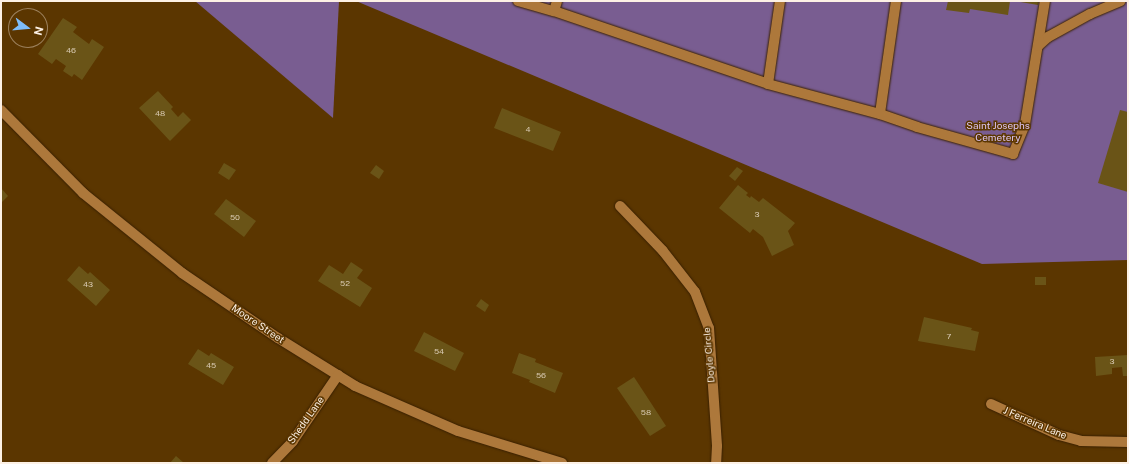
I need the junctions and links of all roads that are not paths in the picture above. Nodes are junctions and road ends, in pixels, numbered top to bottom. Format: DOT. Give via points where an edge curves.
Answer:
graph roads {
  1 [pos="518,1"];
  2 [pos="780,1"];
  3 [pos="896,1"];
  4 [pos="1044,1"];
  5 [pos="1120,1"];
  6 [pos="1128,3"];
  7 [pos="555,6"];
  8 [pos="1038,46"];
  9 [pos="768,84"];
  10 [pos="1,110"];
  11 [pos="880,114"];
  12 [pos="620,206"];
  13 [pos="338,375"];
  14 [pos="991,404"];
  15 [pos="1128,442"];
  16 [pos="272,463"];
  17 [pos="562,463"];
  18 [pos="716,463"];
  1 -- 7 [label="street"];
  2 -- 9 [label="street"];
  3 -- 11 [label="street"];
  4 -- 8 [label="street"];
  5 -- 6 [label="street"];
  5 -- 8 [label="street" via="1048,37"];
  7 -- 9 [label="street"];
  8 -- 11 [label="street" via="1025,124 1013,154"];
  9 -- 11 [label="street"];
  10 -- 13 [label="street, Moore Street" via="83,193 182,273"];
  12 -- 18 [label="street, Doyle Circle" via="663,251 698,299 708,328"];
  13 -- 16 [label="street, Shedd Lane" via="293,441"];
  13 -- 17 [label="street, Moore Street" via="355,386 458,432"];
  14 -- 15 [label="street, J Ferreira Lane" via="1058,435 1081,441"];
}
